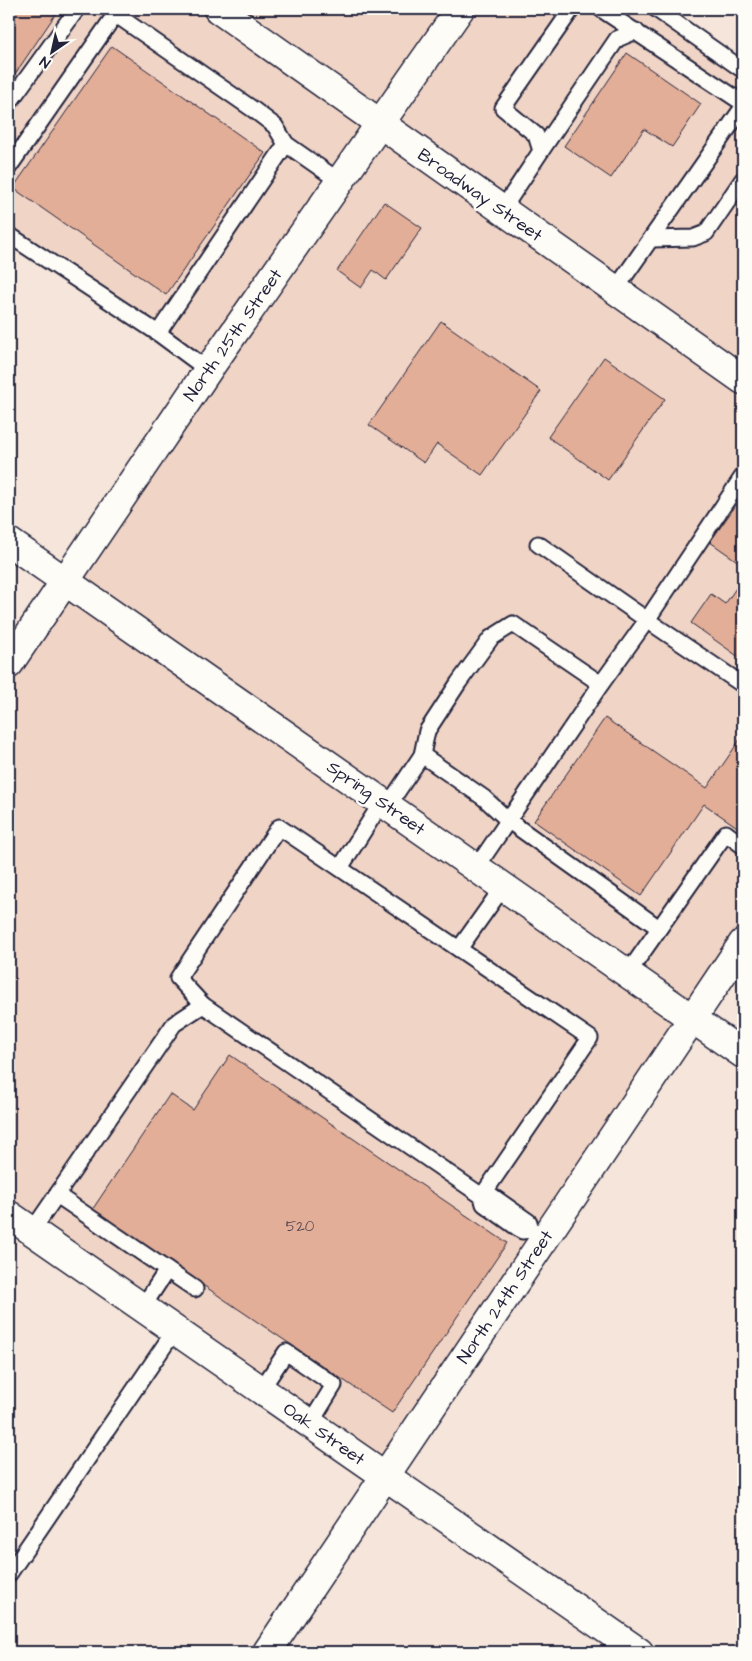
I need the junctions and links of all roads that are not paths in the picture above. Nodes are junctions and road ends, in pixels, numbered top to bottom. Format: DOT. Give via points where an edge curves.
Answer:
graph roads {
  1 [pos="77,9"];
  2 [pos="218,9"];
  3 [pos="460,9"];
  4 [pos="572,9"];
  5 [pos="601,9"];
  6 [pos="656,9"];
  7 [pos="117,11"];
  8 [pos="636,31"];
  9 [pos="743,70"];
  10 [pos="9,103"];
  11 [pos="743,103"];
  12 [pos="743,107"];
  13 [pos="379,123"];
  14 [pos="286,144"];
  15 [pos="541,151"];
  16 [pos="9,167"];
  17 [pos="743,179"];
  18 [pos="340,180"];
  19 [pos="502,210"];
  20 [pos="9,235"];
  21 [pos="652,239"];
  22 [pos="615,290"];
  23 [pos="158,333"];
  24 [pos="208,370"];
  25 [pos="743,380"];
  26 [pos="743,476"];
  27 [pos="9,542"];
  28 [pos="538,544"];
  29 [pos="65,581"];
  30 [pos="647,620"];
  31 [pos="9,664"];
  32 [pos="601,684"];
  33 [pos="743,685"];
  34 [pos="422,755"];
  35 [pos="385,804"];
  36 [pos="509,821"];
  37 [pos="743,846"];
  38 [pos="340,868"];
  39 [pos="476,868"];
  40 [pos="504,887"];
  41 [pos="658,928"];
  42 [pos="743,943"];
  43 [pos="460,949"];
  44 [pos="628,974"];
  45 [pos="203,1005"];
  46 [pos="692,1019"];
  47 [pos="743,1054"];
  48 [pos="57,1195"];
  49 [pos="482,1196"];
  50 [pos="9,1215"];
  51 [pos="32,1232"];
  52 [pos="538,1234"];
  53 [pos="167,1270"];
  54 [pos="195,1289"];
  55 [pos="142,1308"];
  56 [pos="175,1330"];
  57 [pos="261,1390"];
  58 [pos="310,1424"];
  59 [pos="385,1476"];
  60 [pos="9,1574"];
  61 [pos="267,1652"];
  62 [pos="639,1652"];
  1 -- 10 [label="lane"];
  2 -- 13 [label="street, Broadway Street"];
  3 -- 13 [label="street, North 25th Street"];
  4 -- 15 [label="lane" via="503,108 536,135"];
  5 -- 8 [label="lane"];
  6 -- 9 [label="lane"];
  7 -- 14 [label="lane" via="275,126"];
  7 -- 16 [label="lane"];
  8 -- 11 [label="lane"];
  8 -- 15 [label="lane" via="617,39"];
  12 -- 21 [label="lane"];
  13 -- 18 [label="street, North 25th Street"];
  13 -- 19 [label="street, Broadway Street"];
  14 -- 18 [label="lane"];
  14 -- 23 [label="lane"];
  15 -- 19 [label="lane"];
  17 -- 21 [label="lane" via="706,233 694,238"];
  18 -- 24 [label="street, North 25th Street"];
  19 -- 22 [label="street, Broadway Street"];
  20 -- 23 [label="lane"];
  21 -- 22 [label="lane"];
  22 -- 25 [label="street, Broadway Street"];
  23 -- 24 [label="lane"];
  24 -- 29 [label="street, North 25th Street"];
  26 -- 30 [label="lane"];
  27 -- 29 [label="street, Spring Street"];
  28 -- 30 [label="lane"];
  29 -- 31 [label="street, North 25th Street"];
  29 -- 35 [label="street, Spring Street"];
  30 -- 32 [label="lane"];
  30 -- 33 [label="lane"];
  32 -- 34 [label="lane" via="512,624 491,638 459,682 427,731"];
  32 -- 36 [label="lane"];
  34 -- 35 [label="lane"];
  34 -- 36 [label="lane" via="484,798"];
  35 -- 38 [label="lane"];
  35 -- 39 [label="street, Spring Street"];
  36 -- 39 [label="lane"];
  36 -- 41 [label="lane"];
  37 -- 41 [label="lane" via="726,833"];
  38 -- 43 [label="lane"];
  38 -- 45 [label="lane" via="280,827 178,978"];
  39 -- 40 [label="street, Spring Street"];
  40 -- 43 [label="lane"];
  40 -- 44 [label="street, Spring Street"];
  41 -- 44 [label="lane"];
  42 -- 46 [label="street, North 24th Street"];
  43 -- 49 [label="lane" via="590,1038"];
  44 -- 46 [label="street, Spring Street"];
  45 -- 48 [label="lane" via="174,1024"];
  45 -- 49 [label="lane"];
  46 -- 47 [label="street, Spring Street"];
  46 -- 52 [label="street, North 24th Street"];
  48 -- 51 [label="lane"];
  48 -- 53 [label="lane"];
  49 -- 52 [label="lane" via="484,1204 522,1231"];
  50 -- 51 [label="street, Oak Street"];
  51 -- 55 [label="street, Oak Street"];
  52 -- 59 [label="street, North 24th Street"];
  53 -- 54 [label="lane"];
  53 -- 55 [label="lane"];
  55 -- 56 [label="street, Oak Street"];
  56 -- 57 [label="street, Oak Street"];
  56 -- 60 [label="lane"];
  57 -- 58 [label="street, Oak Street"];
  57 -- 58 [label="lane" via="286,1352 334,1385"];
  58 -- 59 [label="street, Oak Street"];
  59 -- 61 [label="street, North 24th Street"];
  59 -- 62 [label="street, Oak Street"];
}
